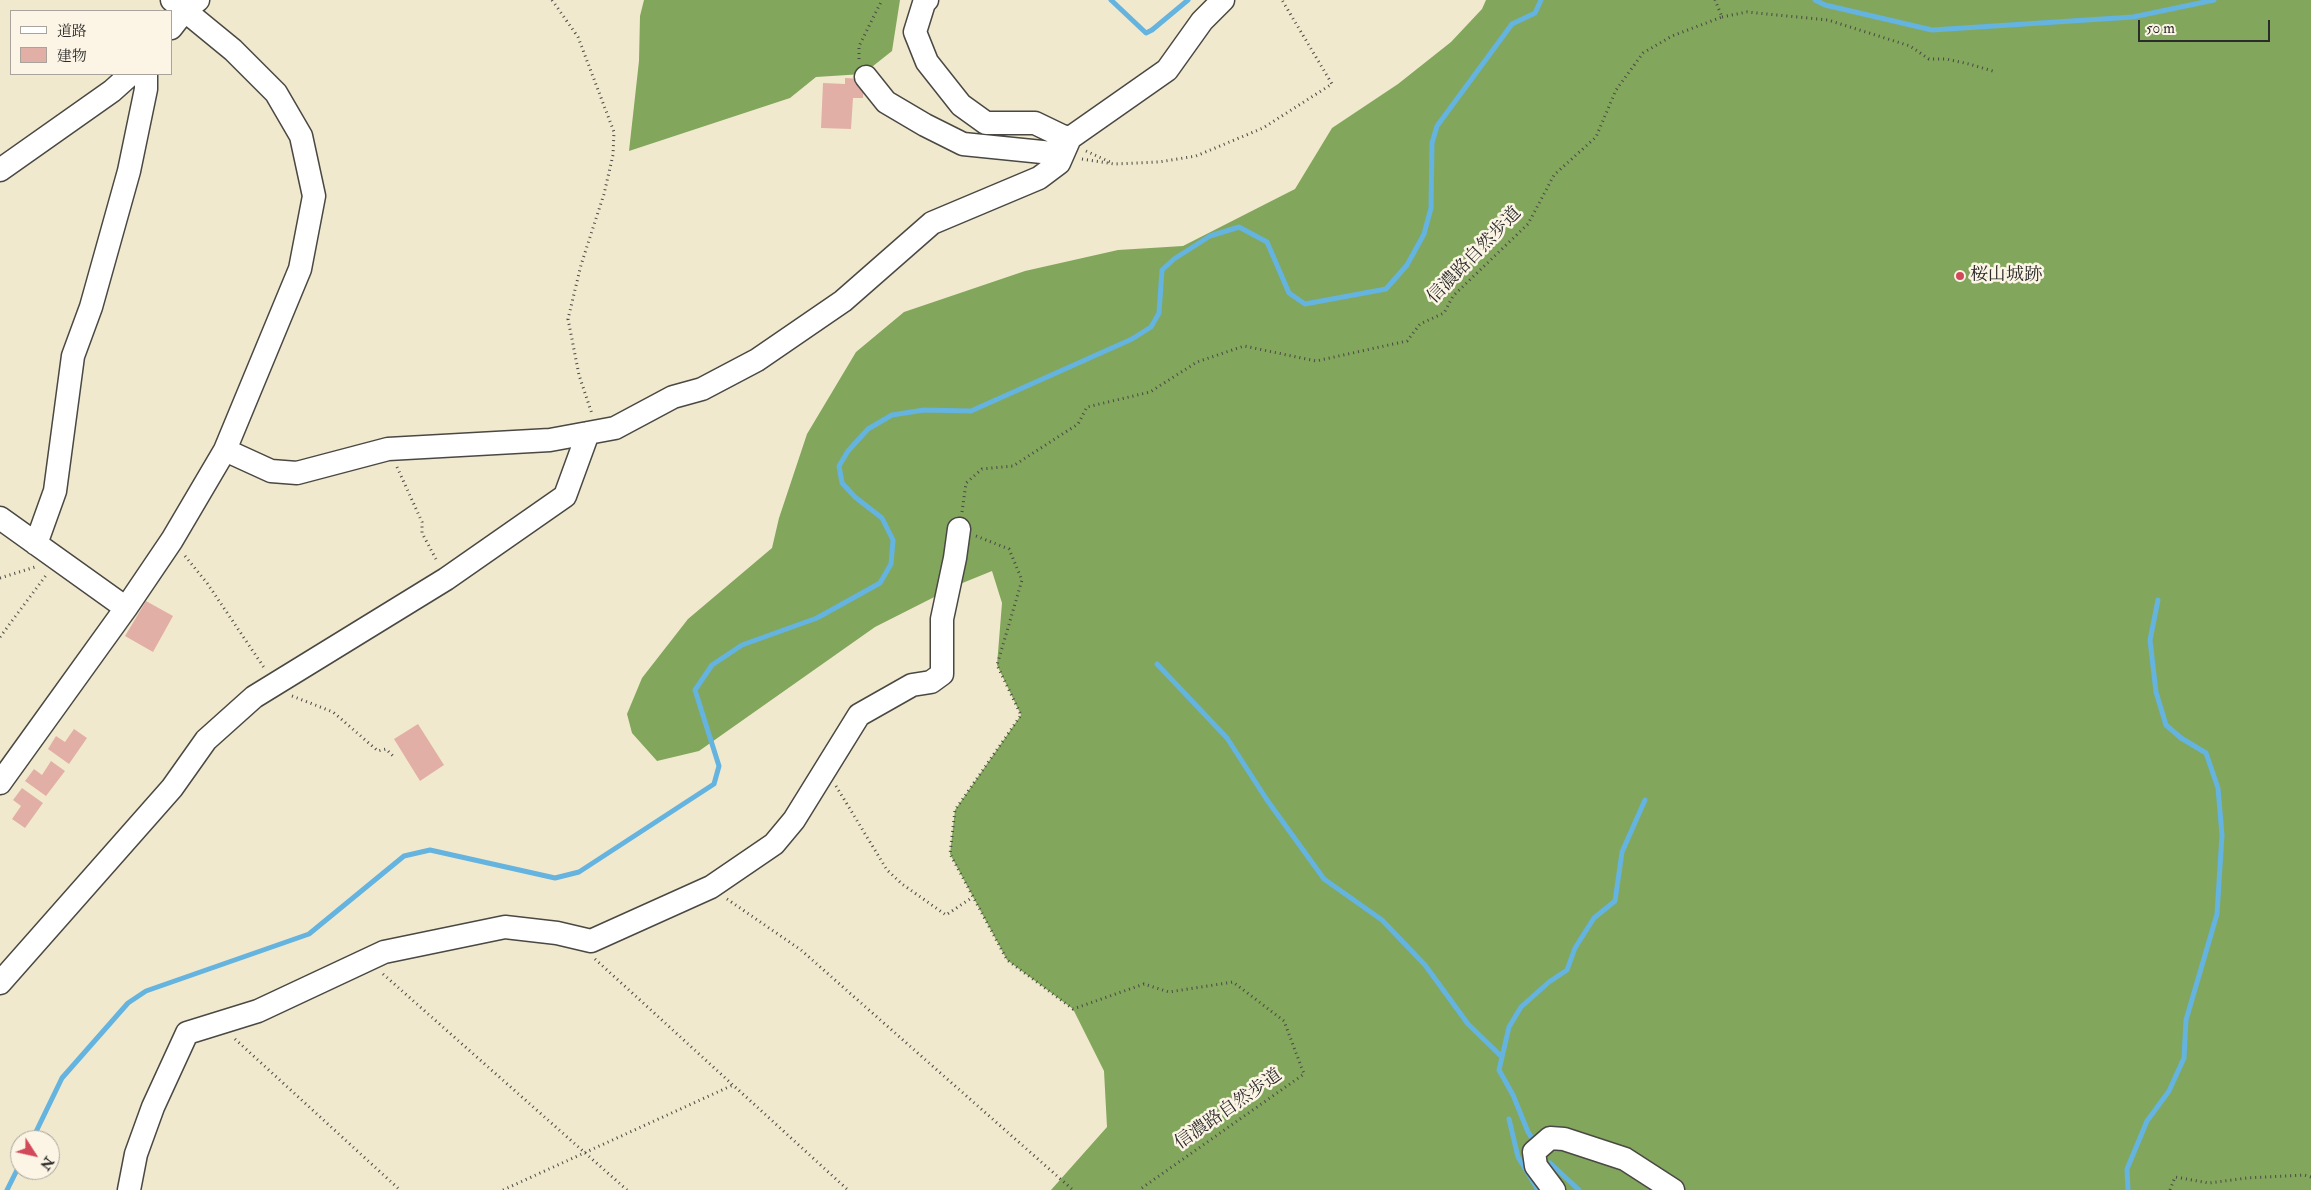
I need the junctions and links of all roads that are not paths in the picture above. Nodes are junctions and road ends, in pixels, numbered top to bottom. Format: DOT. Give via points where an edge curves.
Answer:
graph roads {
  1 [pos="927,0"];
  2 [pos="1224,0"];
  3 [pos="185,3"];
  4 [pos="172,26"];
  5 [pos="130,75"];
  6 [pos="146,75"];
  7 [pos="866,77"];
  8 [pos="1064,152"];
  9 [pos="0,170"];
  10 [pos="593,432"];
  11 [pos="225,450"];
  12 [pos="0,518"];
  13 [pos="959,529"];
  14 [pos="36,544"];
  15 [pos="126,608"];
  16 [pos="0,783"];
  17 [pos="0,983"];
  18 [pos="129,1190"];
  19 [pos="1554,1190"];
  20 [pos="1673,1190"];
  1 -- 8 [label="street" via="915,32 927,62 961,105 986,123 1035,123 1062,136"];
  2 -- 8 [label="street" via="1202,21 1167,70"];
  3 -- 4 [label="street"];
  3 -- 11 [label="street" via="276,93 301,136 314,196 300,269"];
  5 -- 9 [label="street"];
  6 -- 14 [label="street" via="146,90 129,171 91,308 73,356 55,491"];
  7 -- 8 [label="street" via="886,102 963,144"];
  8 -- 10 [label="street" via="1038,178 932,223 843,301 757,360 702,389 673,397 615,428"];
  10 -- 11 [label="street" via="550,440 388,449 297,473 271,471"];
  10 -- 17 [label="street" via="565,496 446,578 254,697 206,740 172,788"];
  11 -- 15 [label="street" via="172,540"];
  12 -- 14 [label="street"];
  13 -- 18 [label="street" via="942,619 942,674 931,682 912,685 859,715 794,820 774,844 710,887 591,941 505,927 384,952 258,1011 187,1034 153,1107 136,1154"];
  14 -- 15 [label="street"];
  15 -- 16 [label="street"];
  19 -- 20 [label="street" via="1536,1166 1534,1152 1550,1138 1564,1138 1625,1159"];
}
